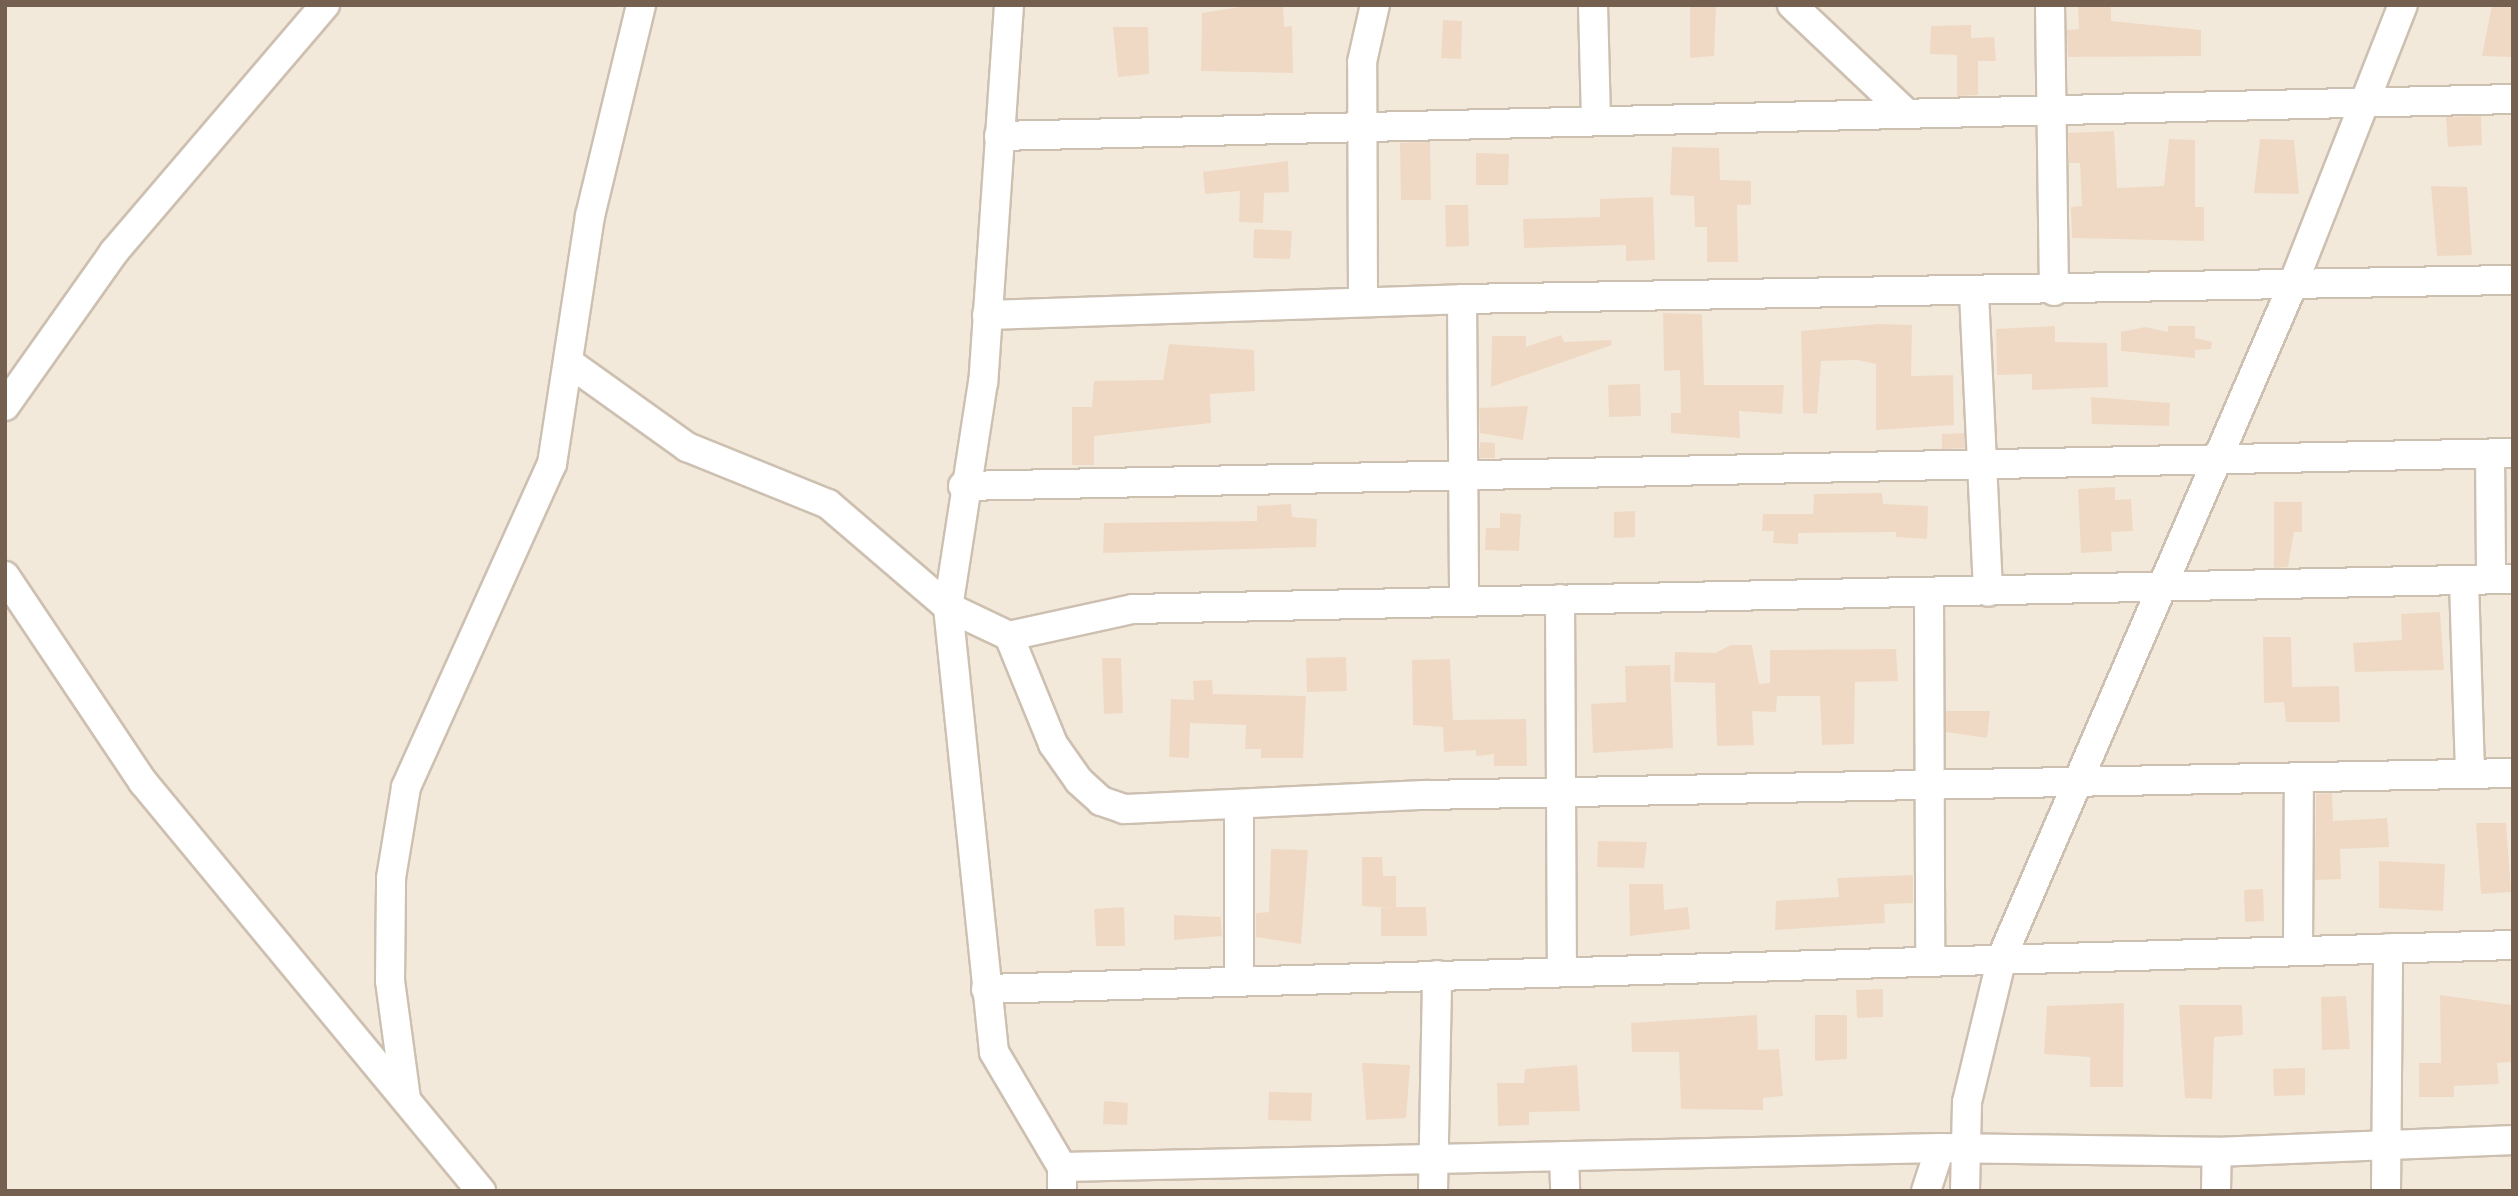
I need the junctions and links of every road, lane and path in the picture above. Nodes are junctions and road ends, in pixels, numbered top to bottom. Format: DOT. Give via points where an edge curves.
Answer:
graph roads {
  1 [pos="325,5"];
  2 [pos="641,5"];
  3 [pos="1009,5"];
  4 [pos="1375,5"];
  5 [pos="1593,5"];
  6 [pos="1792,5"];
  7 [pos="2050,5"];
  8 [pos="2403,5"];
  9 [pos="2513,99"];
  10 [pos="2367,103"];
  11 [pos="2051,108"];
  12 [pos="1905,112"];
  13 [pos="1596,118"];
  14 [pos="1361,125"];
  15 [pos="999,136"];
  16 [pos="2513,280"];
  17 [pos="2291,289"];
  18 [pos="2054,291"];
  19 [pos="1974,293"];
  20 [pos="1462,299"];
  21 [pos="1363,301"];
  22 [pos="987,315"];
  23 [pos="571,364"];
  24 [pos="5,406"];
  25 [pos="2502,454"];
  26 [pos="2216,458"];
  27 [pos="1982,463"];
  28 [pos="1462,472"];
  29 [pos="963,486"];
  30 [pos="5,576"];
  31 [pos="2489,580"];
  32 [pos="2162,588"];
  33 [pos="1988,592"];
  34 [pos="1929,593"];
  35 [pos="1560,599"];
  36 [pos="1464,602"];
  37 [pos="948,607"];
  38 [pos="1009,636"];
  39 [pos="2513,773"];
  40 [pos="2470,774"];
  41 [pos="2299,777"];
  42 [pos="2083,779"];
  43 [pos="1930,785"];
  44 [pos="1561,793"];
  45 [pos="1240,804"];
  46 [pos="2513,945"];
  47 [pos="2388,948"];
  48 [pos="2298,950"];
  49 [pos="2002,957"];
  50 [pos="1930,960"];
  51 [pos="1562,971"];
  52 [pos="1437,975"];
  53 [pos="1239,981"];
  54 [pos="986,989"];
  55 [pos="406,1099"];
  56 [pos="2513,1140"];
  57 [pos="2384,1144"];
  58 [pos="1952,1148"];
  59 [pos="2217,1152"];
  60 [pos="1564,1156"];
  61 [pos="1434,1158"];
  62 [pos="1062,1179"];
  63 [pos="481,1191"];
  64 [pos="1433,1191"];
  65 [pos="1565,1191"];
  66 [pos="1926,1191"];
  67 [pos="1965,1191"];
  68 [pos="2216,1191"];
  69 [pos="2386,1191"];
  1 -- 24 [label="street" via="114,252"];
  2 -- 23 [label="street" via="590,216"];
  3 -- 15 [label="street"];
  4 -- 14 [label="street" via="1364,30"];
  5 -- 13 [label="street"];
  6 -- 12 [label="street"];
  7 -- 11 [label="street"];
  8 -- 10 [label="street"];
  9 -- 10 [label="street"];
  10 -- 11 [label="street"];
  10 -- 17 [label="street"];
  11 -- 12 [label="street"];
  11 -- 18 [label="street"];
  12 -- 13 [label="street"];
  13 -- 14 [label="street"];
  14 -- 15 [label="street"];
  14 -- 21 [label="street"];
  15 -- 22 [label="street"];
  16 -- 17 [label="street"];
  17 -- 18 [label="street"];
  17 -- 26 [label="street"];
  18 -- 19 [label="street"];
  19 -- 20 [label="street"];
  19 -- 27 [label="street"];
  20 -- 21 [label="street"];
  20 -- 28 [label="street"];
  21 -- 22 [label="street"];
  22 -- 29 [label="street"];
  23 -- 37 [label="street" via="687,447 828,505"];
  23 -- 55 [label="street" via="552,464 524,535 406,787 391,877 390,968"];
  25 -- 26 [label="street"];
  25 -- 31 [label="street"];
  26 -- 27 [label="street"];
  26 -- 32 [label="street"];
  27 -- 28 [label="street"];
  27 -- 33 [label="street"];
  28 -- 29 [label="street"];
  28 -- 36 [label="street"];
  29 -- 37 [label="street"];
  30 -- 55 [label="street" via="143,782"];
  31 -- 32 [label="street"];
  31 -- 40 [label="street"];
  32 -- 33 [label="street"];
  32 -- 42 [label="street"];
  33 -- 34 [label="street"];
  34 -- 35 [label="street"];
  34 -- 43 [label="street"];
  35 -- 36 [label="street"];
  35 -- 44 [label="street"];
  36 -- 38 [label="street" via="1133,609"];
  37 -- 38 [label="street"];
  37 -- 54 [label="street"];
  38 -- 45 [label="street" via="1047,733 1101,801 1124,809"];
  39 -- 40 [label="street"];
  40 -- 41 [label="street"];
  41 -- 42 [label="street"];
  41 -- 48 [label="street"];
  42 -- 43 [label="street"];
  42 -- 49 [label="street"];
  43 -- 44 [label="street"];
  43 -- 50 [label="street"];
  44 -- 45 [label="street"];
  44 -- 51 [label="street"];
  45 -- 53 [label="street"];
  46 -- 47 [label="street"];
  47 -- 48 [label="street"];
  47 -- 57 [label="street"];
  48 -- 49 [label="street"];
  49 -- 50 [label="street"];
  49 -- 58 [label="street"];
  50 -- 51 [label="street"];
  51 -- 52 [label="street"];
  52 -- 53 [label="street"];
  52 -- 61 [label="street"];
  53 -- 54 [label="street"];
  54 -- 62 [label="street" via="994,1052"];
  55 -- 63 [label="street"];
  56 -- 57 [label="street"];
  57 -- 59 [label="street"];
  57 -- 69 [label="street"];
  58 -- 59 [label="street"];
  58 -- 60 [label="street"];
  58 -- 66 [label="street"];
  58 -- 67 [label="street"];
  59 -- 68 [label="street"];
  60 -- 61 [label="street"];
  60 -- 65 [label="street"];
  61 -- 62 [label="street"];
  61 -- 64 [label="street"];
}
